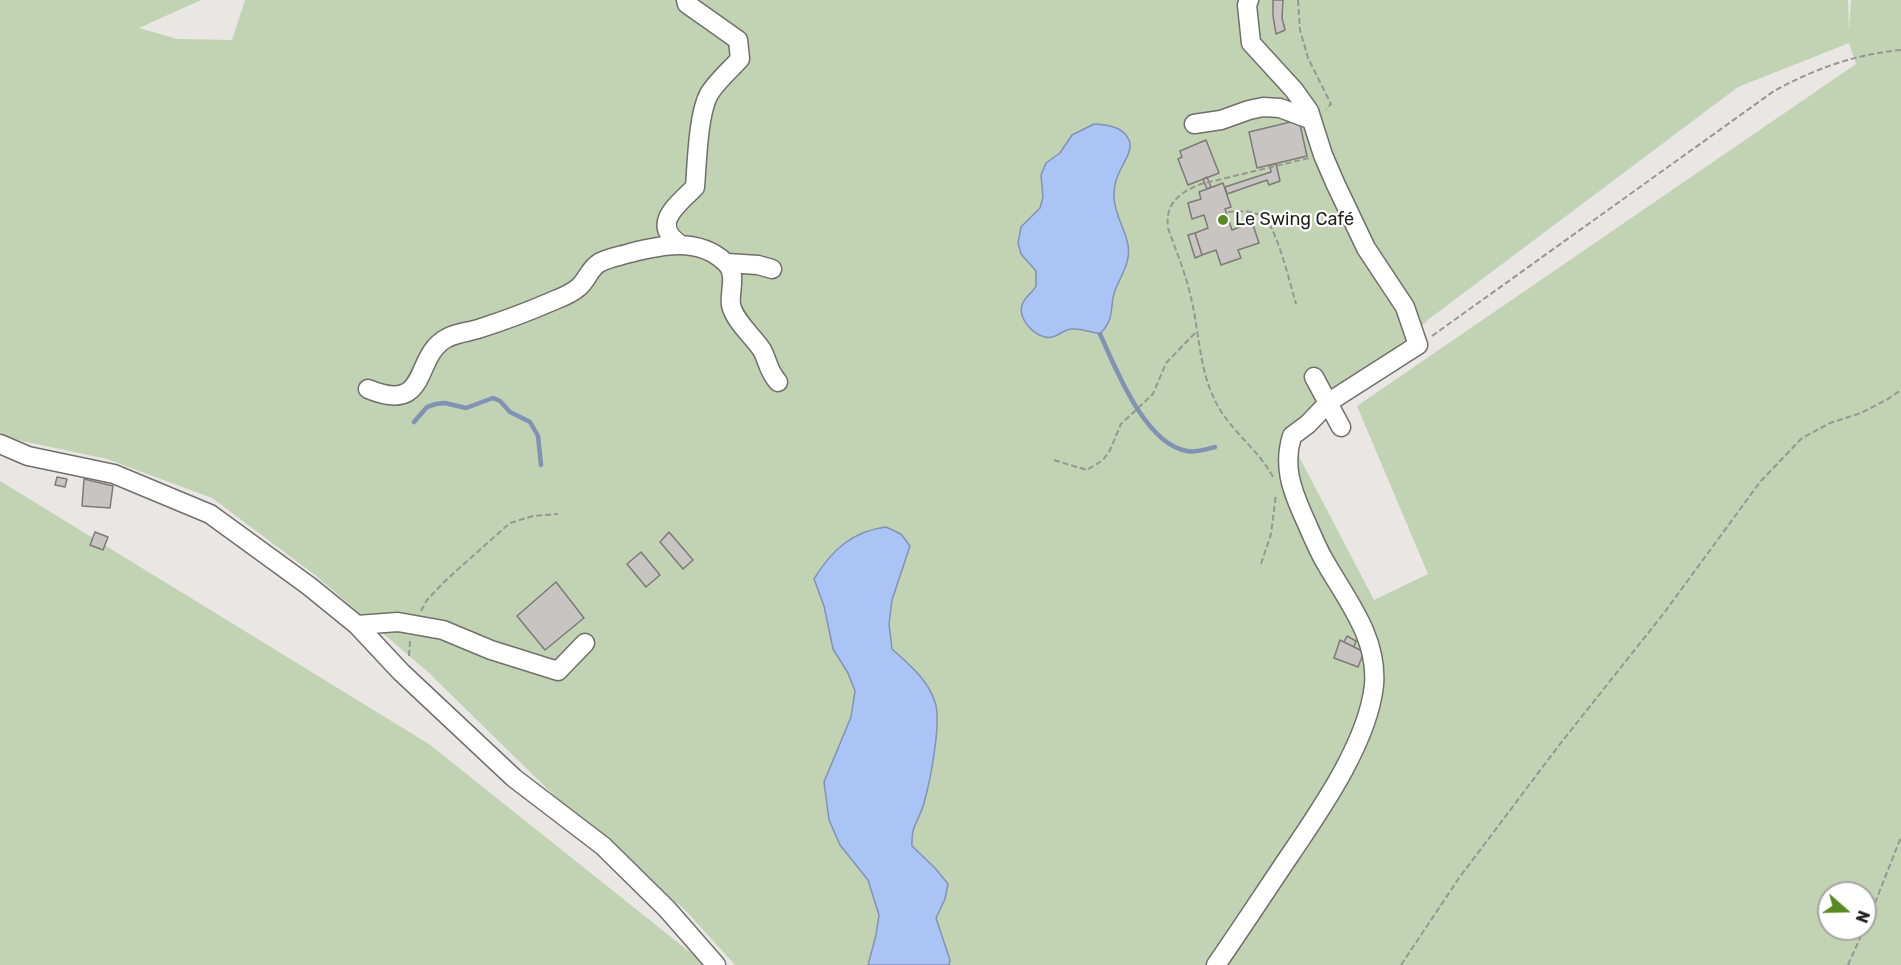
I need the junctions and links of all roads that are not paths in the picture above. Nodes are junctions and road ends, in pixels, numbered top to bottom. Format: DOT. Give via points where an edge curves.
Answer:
graph roads {
  1 [pos="686,0"];
  2 [pos="1249,0"];
  3 [pos="1312,120"];
  4 [pos="1194,124"];
  5 [pos="681,245"];
  6 [pos="727,263"];
  7 [pos="772,270"];
  8 [pos="1314,376"];
  9 [pos="778,382"];
  10 [pos="368,389"];
  11 [pos="1329,402"];
  12 [pos="1341,427"];
  13 [pos="0,444"];
  14 [pos="357,625"];
  15 [pos="585,643"];
  16 [pos="716,965"];
  17 [pos="1216,965"];
  1 -- 5 [label="street" via="738,40 740,59 709,96 701,127 695,187 668,217 670,238"];
  2 -- 3 [label="street" via="1251,43 1294,90"];
  3 -- 4 [label="street" via="1280,108 1263,107"];
  3 -- 11 [label="street" via="1351,217 1366,248 1405,307 1418,345"];
  5 -- 6 [label="street" via="713,253"];
  5 -- 10 [label="street" via="653,248 599,263 580,286 554,301 448,337 439,344 419,381 409,391 384,396"];
  6 -- 7 [label="street"];
  6 -- 9 [label="street" via="733,274 734,314 763,352 769,371"];
  8 -- 11 [label="street"];
  11 -- 12 [label="street"];
  11 -- 17 [label="street" via="1292,436 1288,473 1292,491 1323,559 1356,611 1368,641 1374,684 1370,704 1346,764 1318,813"];
  13 -- 14 [label="street" via="28,456 114,474 210,514"];
  14 -- 15 [label="street" via="398,622 443,630 558,671"];
  14 -- 16 [label="street" via="514,778 603,846 667,909"];
}
